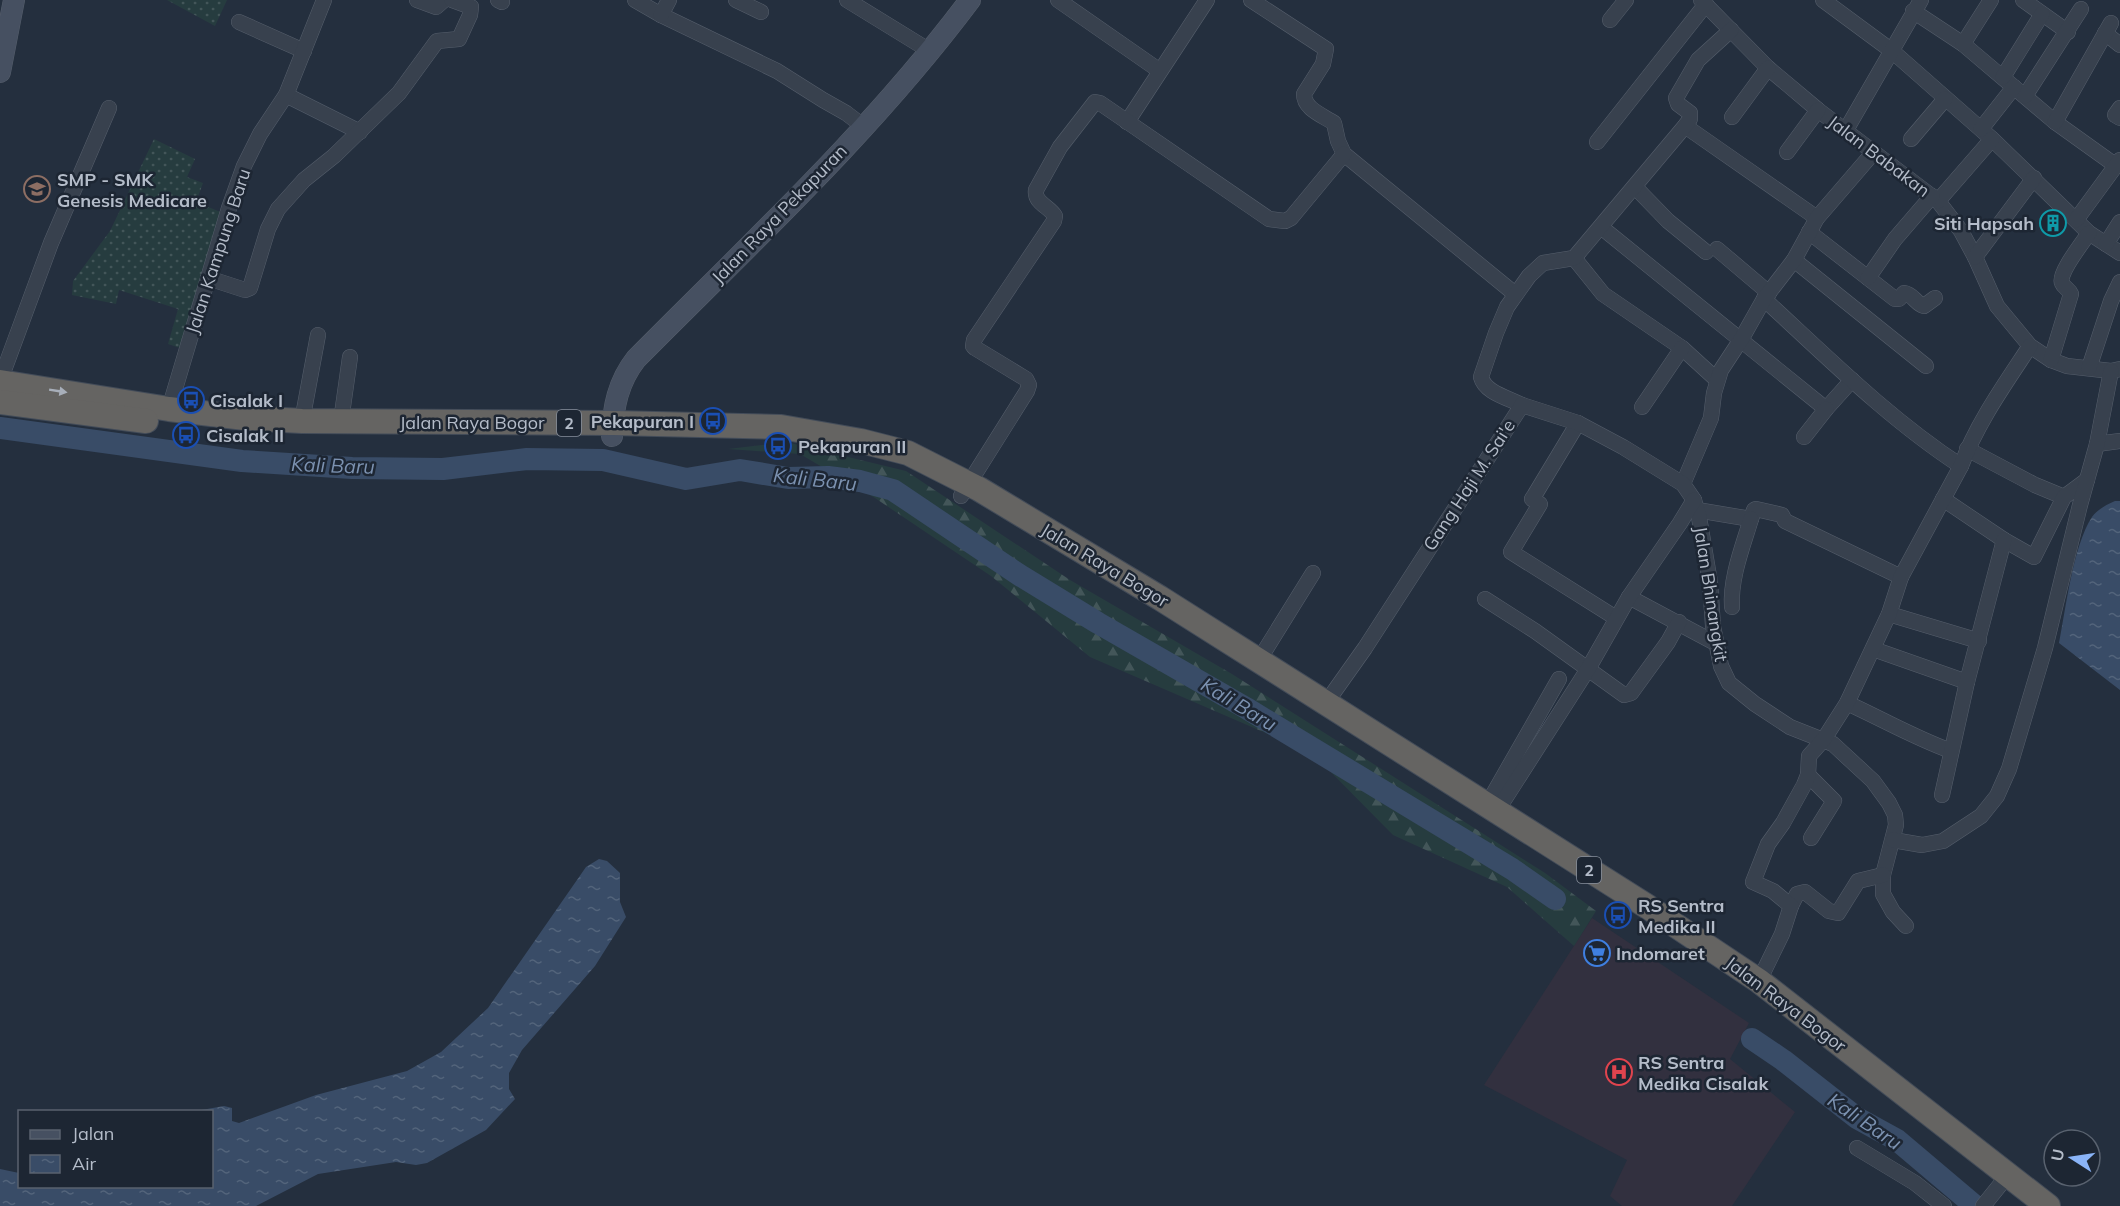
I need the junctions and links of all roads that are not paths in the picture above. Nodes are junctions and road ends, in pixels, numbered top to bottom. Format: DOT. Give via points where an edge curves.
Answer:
graph roads {
  1 [pos="14,0"];
  2 [pos="324,0"];
  3 [pos="417,0"];
  4 [pos="444,0"];
  5 [pos="452,0"];
  6 [pos="635,0"];
  7 [pos="669,0"];
  8 [pos="736,0"];
  9 [pos="847,0"];
  10 [pos="970,0"];
  11 [pos="1058,0"];
  12 [pos="1207,0"];
  13 [pos="1251,0"];
  14 [pos="1626,0"];
  15 [pos="1823,0"];
  16 [pos="1991,0"];
  17 [pos="2023,0"];
  18 [pos="1709,3"];
  19 [pos="475,4"];
  20 [pos="1917,6"];
  21 [pos="2081,9"];
  22 [pos="761,12"];
  23 [pos="2042,14"];
  24 [pos="661,15"];
  25 [pos="1610,20"];
  26 [pos="239,22"];
  27 [pos="1731,30"];
  28 [pos="2068,32"];
  29 [pos="1963,44"];
  30 [pos="2120,45"];
  31 [pos="304,51"];
  32 [pos="930,51"];
  33 [pos="1892,51"];
  34 [pos="1768,68"];
  35 [pos="1160,71"];
  36 [pos="0,72"];
  37 [pos="2014,86"];
  38 [pos="286,95"];
  39 [pos="1945,99"];
  40 [pos="109,108"];
  41 [pos="2120,108"];
  42 [pos="1818,110"];
  43 [pos="1732,117"];
  44 [pos="2120,118"];
  45 [pos="1127,122"];
  46 [pos="2055,122"];
  47 [pos="863,126"];
  48 [pos="1685,126"];
  49 [pos="1846,130"];
  50 [pos="360,132"];
  51 [pos="1987,134"];
  52 [pos="1911,139"];
  53 [pos="1597,142"];
  54 [pos="1787,152"];
  55 [pos="1873,153"];
  56 [pos="1344,154"];
  57 [pos="2118,163"];
  58 [pos="2034,178"];
  59 [pos="1635,187"];
  60 [pos="1935,199"];
  61 [pos="1817,218"];
  62 [pos="2076,220"];
  63 [pos="2120,222"];
  64 [pos="1601,227"];
  65 [pos="1809,232"];
  66 [pos="2089,233"];
  67 [pos="2106,244"];
  68 [pos="2120,253"];
  69 [pos="1975,257"];
  70 [pos="1574,258"];
  71 [pos="1794,260"];
  72 [pos="208,278"];
  73 [pos="1868,278"];
  74 [pos="2120,282"];
  75 [pos="1515,294"];
  76 [pos="1766,296"];
  77 [pos="1935,298"];
  78 [pos="318,335"];
  79 [pos="1742,338"];
  80 [pos="2030,346"];
  81 [pos="1682,348"];
  82 [pos="350,357"];
  83 [pos="2051,360"];
  84 [pos="1926,366"];
  85 [pos="2089,368"];
  86 [pos="2116,370"];
  87 [pos="1717,380"];
  88 [pos="1852,380"];
  89 [pos="0,381"];
  90 [pos="0,402"];
  91 [pos="1522,405"];
  92 [pos="27,406"];
  93 [pos="0,407"];
  94 [pos="1642,407"];
  95 [pos="170,409"];
  96 [pos="1826,409"];
  97 [pos="302,421"];
  98 [pos="341,422"];
  99 [pos="1578,423"];
  100 [pos="612,429"];
  101 [pos="1804,437"];
  102 [pos="2120,441"];
  103 [pos="2097,444"];
  104 [pos="1967,449"];
  105 [pos="1961,466"];
  106 [pos="2086,480"];
  107 [pos="1683,484"];
  108 [pos="965,490"];
  109 [pos="2064,497"];
  110 [pos="1943,499"];
  111 [pos="1696,505"];
  112 [pos="1751,519"];
  113 [pos="2004,540"];
  114 [pos="1313,573"];
  115 [pos="1901,577"];
  116 [pos="1629,597"];
  117 [pos="1485,599"];
  118 [pos="1732,607"];
  119 [pos="1889,614"];
  120 [pos="1616,618"];
  121 [pos="1679,622"];
  122 [pos="1979,641"];
  123 [pos="1717,644"];
  124 [pos="1224,646"];
  125 [pos="1874,649"];
  126 [pos="1259,660"];
  127 [pos="1588,669"];
  128 [pos="1559,679"];
  129 [pos="1967,682"];
  130 [pos="1326,703"];
  131 [pos="1847,703"];
  132 [pos="1824,739"];
  133 [pos="1951,751"];
  134 [pos="1808,775"];
  135 [pos="1941,795"];
  136 [pos="1492,808"];
  137 [pos="1811,838"];
  138 [pos="1893,840"];
  139 [pos="1883,875"];
  140 [pos="1791,906"];
  141 [pos="1906,926"];
  142 [pos="1759,981"];
  143 [pos="1857,1148"];
  144 [pos="1995,1192"];
  145 [pos="1944,1206"];
  146 [pos="2024,1206"];
  147 [pos="2048,1206"];
  1 -- 36 [label="main road"];
  2 -- 31 [label="street, Jalan Kampung Baru"];
  3 -- 4 [label="street" via="436,7"];
  5 -- 19 [label="street"];
  6 -- 24 [label="street"];
  7 -- 24 [label="street"];
  8 -- 22 [label="street"];
  9 -- 32 [label="street"];
  10 -- 32 [label="main road, Jalan Raya Pekapuran"];
  11 -- 35 [label="street"];
  12 -- 35 [label="street"];
  13 -- 56 [label="street" via="1326,49 1323,64 1303,98 1334,123"];
  14 -- 25 [label="street"];
  15 -- 33 [label="street"];
  16 -- 29 [label="street"];
  17 -- 23 [label="street"];
  18 -- 27 [label="street, Jalan Babakan"];
  18 -- 53 [label="street"];
  19 -- 50 [label="street" via="459,39 437,41 399,93"];
  20 -- 29 [label="street"];
  20 -- 33 [label="street"];
  21 -- 28 [label="street"];
  23 -- 28 [label="street"];
  23 -- 37 [label="street"];
  24 -- 47 [label="street" via="777,71"];
  26 -- 31 [label="street"];
  27 -- 34 [label="street, Jalan Babakan"];
  27 -- 48 [label="street" via="1698,60 1676,98 1690,113"];
  28 -- 37 [label="street"];
  29 -- 37 [label="street"];
  30 -- 46 [label="street" via="2108,28"];
  31 -- 38 [label="street, Jalan Kampung Baru"];
  32 -- 47 [label="main road, Jalan Raya Pekapuran"];
  33 -- 39 [label="street"];
  33 -- 49 [label="street"];
  34 -- 42 [label="street, Jalan Babakan"];
  34 -- 43 [label="street"];
  35 -- 45 [label="street"];
  37 -- 46 [label="street"];
  37 -- 51 [label="street"];
  38 -- 50 [label="street"];
  38 -- 72 [label="street, Jalan Kampung Baru" via="244,166"];
  39 -- 51 [label="street"];
  39 -- 52 [label="street"];
  40 -- 89 [label="street" via="51,243"];
  41 -- 44 [label="street" via="2115,115"];
  42 -- 49 [label="street, Jalan Babakan"];
  42 -- 54 [label="street"];
  45 -- 56 [label="street" via="1269,219 1278,221 1291,218"];
  45 -- 108 [label="street" via="1095,102 1060,147 1036,190 1037,200 1054,212 1054,221 973,344 1026,379 1028,391"];
  46 -- 57 [label="street"];
  47 -- 100 [label="main road, Jalan Raya Pekapuran" via="625,372"];
  48 -- 59 [label="street"];
  48 -- 61 [label="street"];
  49 -- 55 [label="street, Jalan Babakan"];
  50 -- 72 [label="street" via="304,180 278,209 248,291"];
  51 -- 58 [label="street"];
  51 -- 60 [label="street"];
  55 -- 60 [label="street, Jalan Babakan"];
  55 -- 61 [label="street"];
  56 -- 75 [label="street"];
  57 -- 62 [label="street"];
  58 -- 62 [label="street"];
  58 -- 69 [label="street"];
  59 -- 64 [label="street"];
  59 -- 76 [label="street" via="1668,221"];
  60 -- 69 [label="street, Jalan Babakan" via="1961,231"];
  60 -- 73 [label="street" via="1896,239"];
  61 -- 65 [label="street"];
  62 -- 66 [label="street"];
  63 -- 67 [label="street"];
  64 -- 70 [label="street"];
  64 -- 79 [label="street"];
  65 -- 71 [label="street"];
  65 -- 73 [label="street"];
  66 -- 67 [label="street"];
  66 -- 83 [label="street" via="2063,272 2062,284 2071,294"];
  67 -- 68 [label="street"];
  69 -- 80 [label="street, Jalan Babakan" via="1997,306"];
  70 -- 75 [label="street" via="1543,263"];
  70 -- 81 [label="street" via="1603,294"];
  71 -- 76 [label="street"];
  71 -- 84 [label="street"];
  72 -- 95 [label="street, Jalan Kampung Baru"];
  73 -- 77 [label="street" via="1895,299 1908,293 1924,306"];
  74 -- 85 [label="street"];
  75 -- 91 [label="street" via="1481,378 1490,390"];
  76 -- 79 [label="street"];
  76 -- 88 [label="street"];
  78 -- 97 [label="street"];
  79 -- 87 [label="street"];
  79 -- 96 [label="street"];
  80 -- 83 [label="street, Jalan Babakan"];
  80 -- 104 [label="street"];
  81 -- 87 [label="street"];
  81 -- 94 [label="street"];
  82 -- 98 [label="street"];
  83 -- 85 [label="street, Jalan Babakan"];
  85 -- 86 [label="street, Jalan Babakan"];
  86 -- 103 [label="street, Jalan Babakan"];
  87 -- 107 [label="street" via="1711,418"];
  88 -- 96 [label="street"];
  88 -- 105 [label="street"];
  89 -- 95 [label="highway, Jalan Raya Bogor / 2, one-way"];
  90 -- 92 [label="highway, Jalan Raya Bogor / 2"];
  91 -- 99 [label="street, Gang Haji M. Sai'e"];
  91 -- 130 [label="street, Gang Haji M. Sai'e"];
  92 -- 93 [label="highway"];
  92 -- 100 [label="highway, Jalan Raya Bogor / 2" via="270,433"];
  95 -- 97 [label="highway, Jalan Raya Bogor / 2"];
  96 -- 101 [label="street"];
  97 -- 98 [label="highway, Jalan Raya Bogor / 2"];
  98 -- 100 [label="highway, Jalan Raya Bogor / 2"];
  99 -- 107 [label="street, Gang Haji M. Sai'e"];
  99 -- 120 [label="street" via="1532,499 1540,504 1511,552"];
  100 -- 108 [label="highway, Jalan Raya Bogor / 2" via="781,427 819,432 908,453"];
  102 -- 103 [label="street"];
  103 -- 106 [label="street, Jalan Babakan"];
  104 -- 105 [label="street"];
  104 -- 109 [label="street"];
  105 -- 110 [label="street"];
  106 -- 109 [label="street"];
  106 -- 138 [label="street, Jalan Babakan" via="2031,699 1997,796 1981,816 1943,841 1922,845"];
  107 -- 111 [label="street, Gang Haji M. Sai'e"];
  108 -- 124 [label="highway, Jalan Raya Bogor / 2"];
  109 -- 113 [label="street" via="2034,557"];
  110 -- 113 [label="street"];
  110 -- 115 [label="street"];
  111 -- 112 [label="street"];
  111 -- 116 [label="street"];
  111 -- 123 [label="street, Jalan Bhinangkit"];
  112 -- 115 [label="street" via="1756,509 1782,515 1785,521"];
  112 -- 118 [label="street" via="1736,574"];
  113 -- 122 [label="street"];
  114 -- 126 [label="street"];
  115 -- 119 [label="street"];
  116 -- 120 [label="street"];
  116 -- 121 [label="street"];
  117 -- 127 [label="street"];
  119 -- 122 [label="street"];
  119 -- 125 [label="street"];
  120 -- 127 [label="street"];
  121 -- 123 [label="street"];
  121 -- 127 [label="street" via="1628,695"];
  122 -- 129 [label="street"];
  123 -- 132 [label="street, Jalan Bhinangkit" via="1720,666 1729,683 1790,727"];
  124 -- 126 [label="highway, Jalan Raya Bogor / 2"];
  124 -- 144 [label="highway, Jalan Raya Bogor / 2" via="1754,992"];
  125 -- 129 [label="street"];
  125 -- 131 [label="street"];
  126 -- 130 [label="highway, Jalan Raya Bogor / 2"];
  127 -- 136 [label="street"];
  128 -- 136 [label="street"];
  129 -- 133 [label="street"];
  130 -- 136 [label="highway, Jalan Raya Bogor / 2"];
  131 -- 132 [label="street"];
  131 -- 133 [label="street"];
  132 -- 134 [label="street" via="1809,756"];
  132 -- 138 [label="street, Jalan Bhinangkit" via="1873,781 1889,803 1895,815"];
  133 -- 135 [label="street"];
  134 -- 137 [label="street" via="1834,801"];
  134 -- 140 [label="street" via="1783,823 1767,844 1753,881"];
  136 -- 142 [label="highway, Jalan Raya Bogor / 2"];
  138 -- 139 [label="street, Jalan Bhinangkit"];
  139 -- 140 [label="street" via="1858,881 1838,913 1829,911 1805,892 1797,894"];
  139 -- 141 [label="street, Jalan Bhinangkit" via="1883,894"];
  140 -- 142 [label="street"];
  142 -- 144 [label="highway, Jalan Raya Bogor / 2"];
  143 -- 145 [label="street" via="1915,1183"];
  144 -- 146 [label="highway, Jalan Raya Bogor / 2"];
  144 -- 147 [label="highway, Jalan Raya Bogor / 2"];
}
